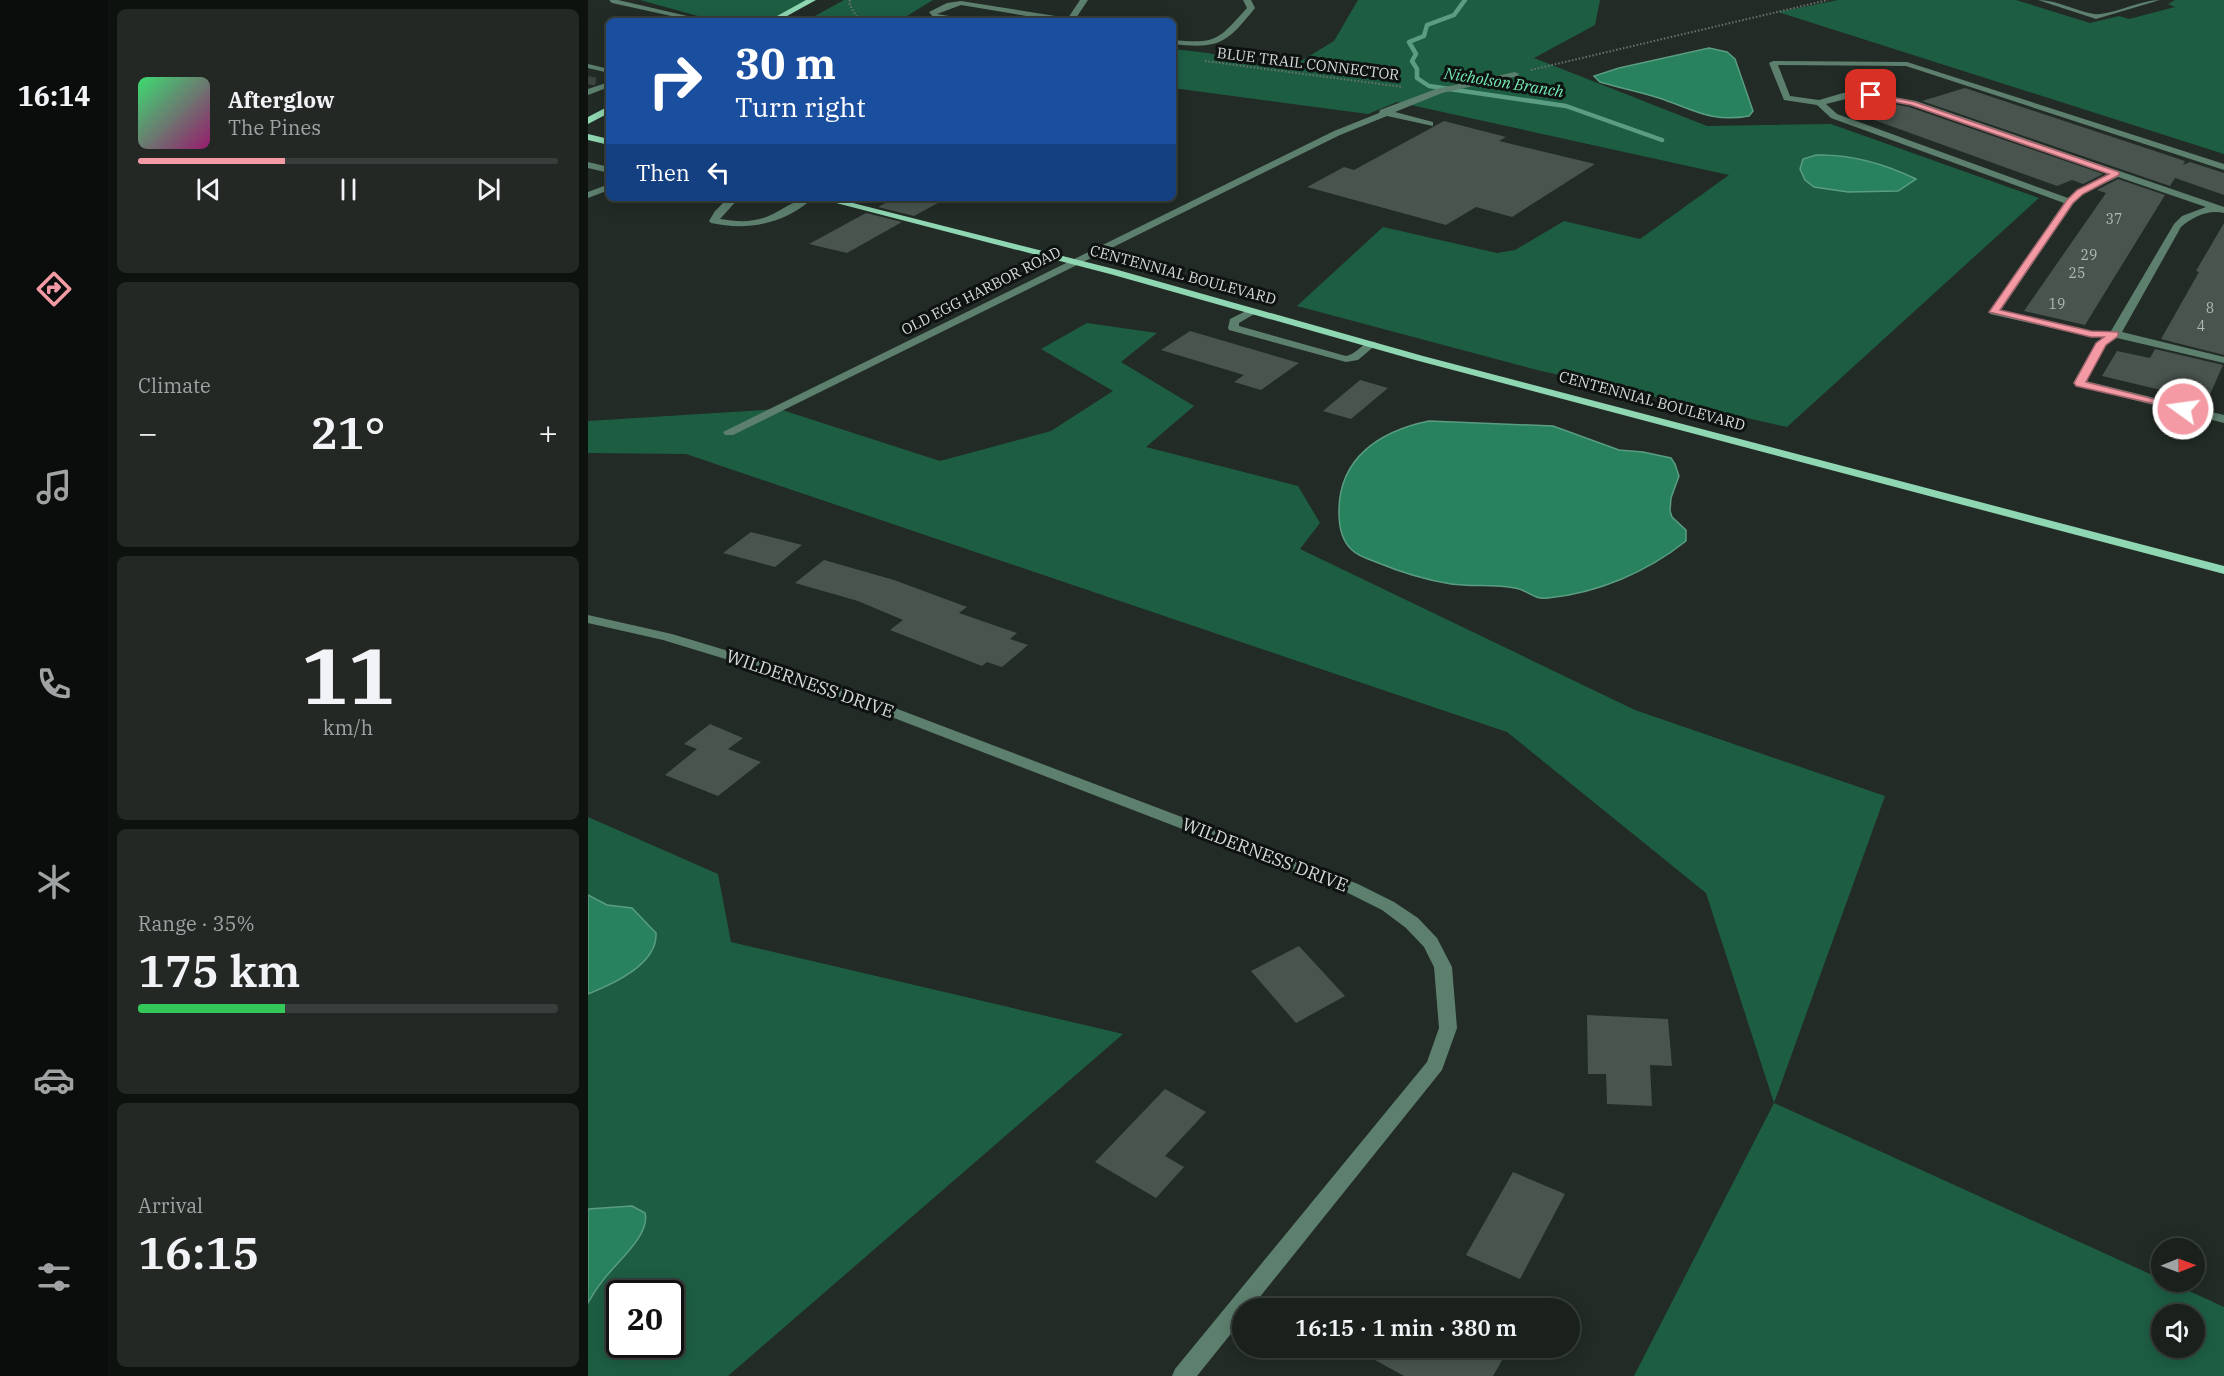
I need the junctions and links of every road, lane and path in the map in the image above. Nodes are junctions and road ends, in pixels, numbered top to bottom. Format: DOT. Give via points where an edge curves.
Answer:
graph roads {
  1 [pos="812,0"];
  2 [pos="850,0"];
  3 [pos="1084,0"];
  4 [pos="1247,0"];
  5 [pos="1828,0"];
  6 [pos="2042,0"];
  7 [pos="2156,0"];
  8 [pos="612,1"];
  9 [pos="691,18"];
  10 [pos="778,18"];
  11 [pos="865,18"];
  12 [pos="950,18"];
  13 [pos="1052,18"];
  14 [pos="1072,18"];
  15 [pos="1176,42"];
  16 [pos="1196,60"];
  17 [pos="588,66"];
  18 [pos="606,70"];
  19 [pos="1515,74"];
  20 [pos="598,82"];
  21 [pos="606,84"];
  22 [pos="606,86"];
  23 [pos="1439,91"];
  24 [pos="588,92"];
  25 [pos="1820,103"];
  26 [pos="606,111"];
  27 [pos="1383,112"];
  28 [pos="599,115"];
  29 [pos="606,116"];
  30 [pos="588,121"];
  31 [pos="1430,124"];
  32 [pos="588,137"];
  33 [pos="606,141"];
  34 [pos="588,165"];
  35 [pos="2224,167"];
  36 [pos="606,169"];
  37 [pos="2116,174"];
  38 [pos="606,188"];
  39 [pos="588,195"];
  40 [pos="731,201"];
  41 [pos="803,201"];
  42 [pos="834,201"];
  43 [pos="2070,201"];
  44 [pos="2219,209"];
  45 [pos="1073,262"];
  46 [pos="1252,311"];
  47 [pos="2115,334"];
  48 [pos="1371,344"];
  49 [pos="2224,360"];
  50 [pos="2224,419"];
  51 [pos="729,432"];
  52 [pos="2224,570"];
  53 [pos="588,619"];
  54 [pos="1183,1376"];
  1 -- 10 [label="main road"];
  2 -- 11 [label="path" via="856,16"];
  3 -- 14 [label="street"];
  4 -- 15 [label="street" via="1251,9 1220,42 1210,46"];
  5 -- 19 [label="path"];
  6 -- 7 [label="street" via="2096,17"];
  8 -- 9 [label="street"];
  12 -- 13 [label="street" via="934,16 933,12 961,3"];
  16 -- 23 [label="path, BLUE TRAIL CONNECTOR"];
  17 -- 18 [label="street"];
  19 -- 23 [label="street, OLD EGG HARBOR ROAD"];
  20 -- 21 [label="street"];
  22 -- 24 [label="street"];
  23 -- 27 [label="street, OLD EGG HARBOR ROAD"];
  25 -- 35 [label="street" via="1786,98 1773,63 1907,64"];
  25 -- 37 [label="street" via="1835,96 1884,96"];
  25 -- 43 [label="street" via="1834,116"];
  26 -- 28 [label="main road"];
  27 -- 31 [label="street"];
  27 -- 45 [label="street, OLD EGG HARBOR ROAD"];
  28 -- 29 [label="street"];
  28 -- 30 [label="main road"];
  32 -- 33 [label="main road"];
  34 -- 36 [label="street"];
  37 -- 43 [label="street"];
  37 -- 44 [label="street"];
  38 -- 39 [label="street"];
  40 -- 41 [label="street" via="714,221 738,226 766,222"];
  42 -- 45 [label="main road, CENTENNIAL BOULEVARD"];
  43 -- 47 [label="street" via="1994,312 2091,334"];
  44 -- 47 [label="street" via="2185,218 2176,226"];
  45 -- 46 [label="main road, CENTENNIAL BOULEVARD"];
  45 -- 51 [label="street, OLD EGG HARBOR ROAD"];
  46 -- 48 [label="main road, CENTENNIAL BOULEVARD"];
  46 -- 48 [label="street" via="1234,321 1233,328 1346,359 1354,358"];
  47 -- 49 [label="street"];
  47 -- 50 [label="street" via="2102,343 2079,383"];
  48 -- 52 [label="main road, CENTENNIAL BOULEVARD"];
  53 -- 54 [label="street, WILDERNESS DRIVE" via="667,637 803,678 1340,883 1388,906 1431,943 1443,967 1448,1028 1436,1065"];
}
